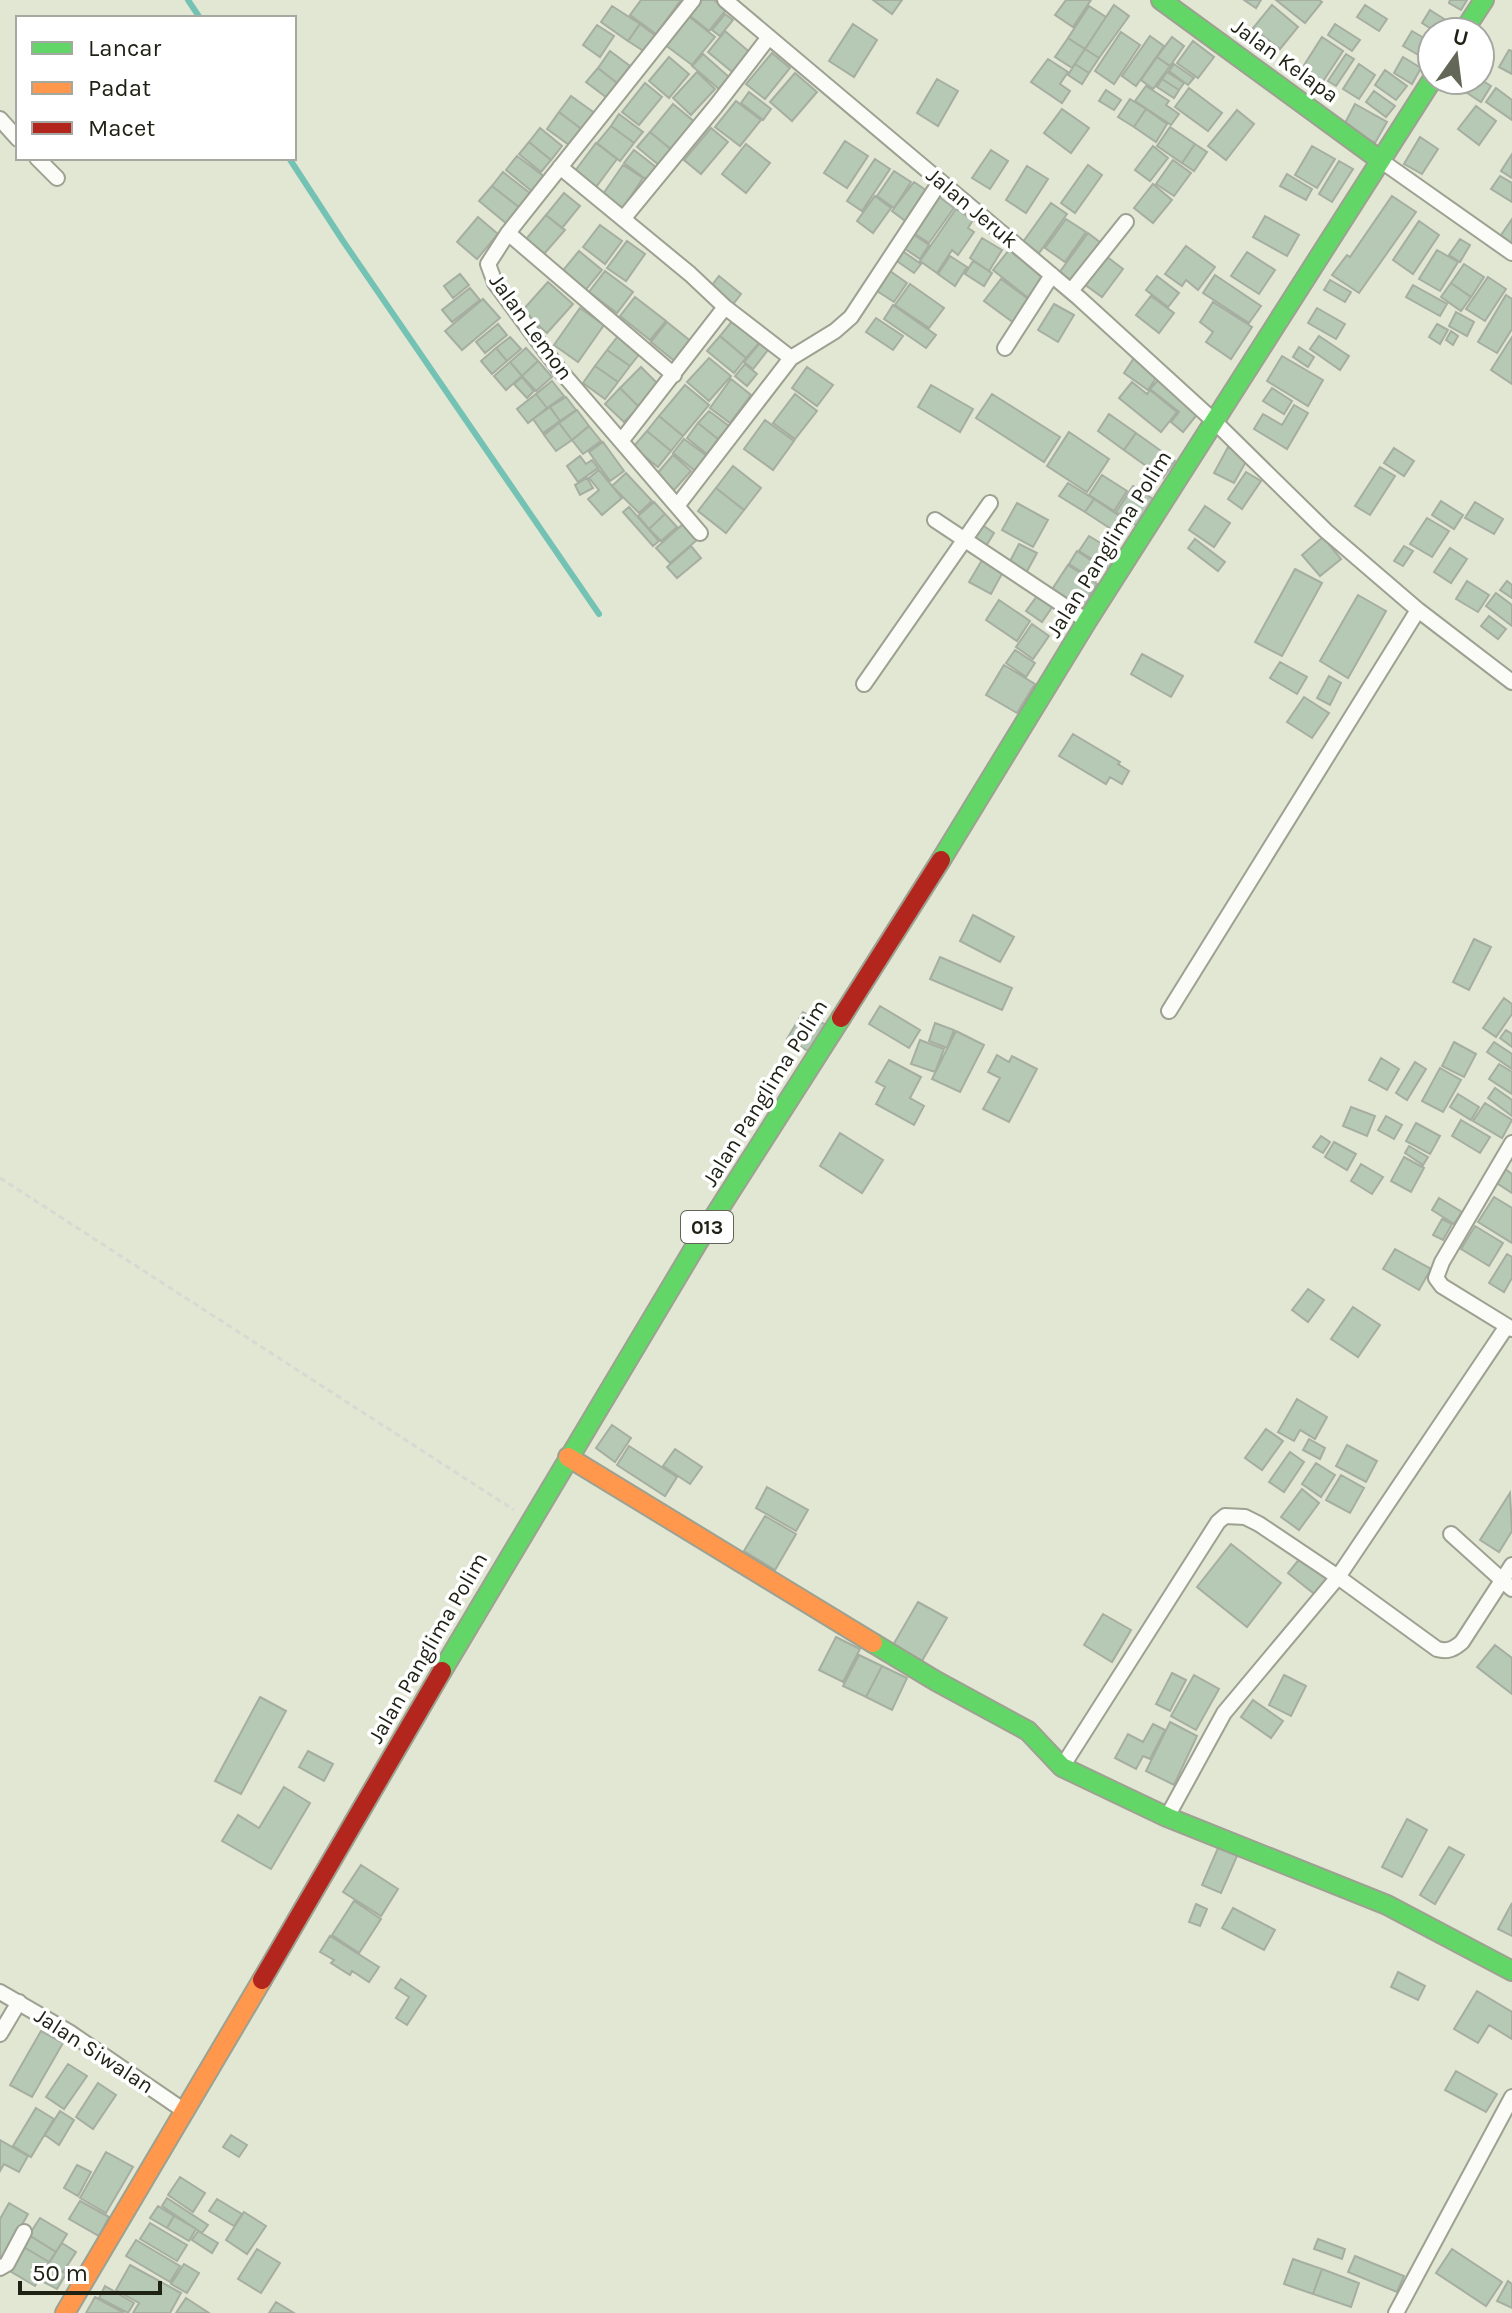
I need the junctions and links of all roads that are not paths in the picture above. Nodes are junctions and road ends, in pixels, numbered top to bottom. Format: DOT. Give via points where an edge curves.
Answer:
graph roads {
  1 [pos="693,0"];
  2 [pos="725,0"];
  3 [pos="1161,0"];
  4 [pos="769,37"];
  5 [pos="1422,96"];
  6 [pos="0,119"];
  7 [pos="16,137"];
  8 [pos="39,160"];
  9 [pos="1380,160"];
  10 [pos="560,167"];
  11 [pos="57,178"];
  12 [pos="940,182"];
  13 [pos="623,219"];
  14 [pos="1126,222"];
  15 [pos="508,233"];
  16 [pos="1512,253"];
  17 [pos="1052,275"];
  18 [pos="1071,291"];
  19 [pos="725,307"];
  20 [pos="1005,348"];
  21 [pos="791,358"];
  22 [pos="674,375"];
  23 [pos="1215,422"];
  24 [pos="622,440"];
  25 [pos="990,503"];
  26 [pos="677,506"];
  27 [pos="935,520"];
  28 [pos="700,533"];
  29 [pos="963,539"];
  30 [pos="1418,610"];
  31 [pos="1087,621"];
  32 [pos="1512,682"];
  33 [pos="864,684"];
  34 [pos="1169,1011"];
  35 [pos="1512,1143"];
  36 [pos="1509,1327"];
  37 [pos="568,1457"];
  38 [pos="1451,1534"];
  39 [pos="1512,1565"];
  40 [pos="1338,1577"];
  41 [pos="1508,1584"];
  42 [pos="1062,1767"];
  43 [pos="1167,1817"];
  44 [pos="1512,1971"];
  45 [pos="0,1992"];
  46 [pos="19,2002"];
  47 [pos="0,2034"];
  48 [pos="1512,2097"];
  49 [pos="186,2112"];
  50 [pos="24,2232"];
  51 [pos="0,2268"];
  52 [pos="65,2313"];
  53 [pos="1396,2313"];
  1 -- 10 [label="street, Jalan Lemon"];
  2 -- 4 [label="street, Jalan Jeruk"];
  3 -- 9 [label="main road, Jalan Kelapa"];
  4 -- 12 [label="street, Jalan Jeruk"];
  4 -- 13 [label="street"];
  5 -- 9 [label="main road, 013"];
  6 -- 7 [label="street"];
  8 -- 11 [label="street"];
  9 -- 16 [label="street"];
  9 -- 23 [label="main road, Jalan Panglima Polim / 013"];
  10 -- 13 [label="street"];
  10 -- 15 [label="street, Jalan Lemon"];
  12 -- 17 [label="street, Jalan Jeruk"];
  12 -- 21 [label="street" via="851,317"];
  13 -- 19 [label="street"];
  14 -- 18 [label="street"];
  15 -- 22 [label="street"];
  15 -- 24 [label="street, Jalan Lemon" via="491,257 490,274 558,368"];
  17 -- 18 [label="street, Jalan Jeruk"];
  17 -- 20 [label="street"];
  18 -- 23 [label="street, Jalan Jeruk"];
  19 -- 21 [label="street"];
  19 -- 22 [label="street"];
  21 -- 26 [label="street"];
  22 -- 24 [label="street"];
  23 -- 30 [label="street, Jalan Jeruk" via="1326,531"];
  23 -- 31 [label="main road, Jalan Panglima Polim / 013"];
  24 -- 26 [label="street, Jalan Lemon"];
  25 -- 29 [label="street"];
  26 -- 28 [label="street, Jalan Lemon"];
  27 -- 29 [label="street"];
  29 -- 31 [label="street"];
  29 -- 33 [label="street"];
  30 -- 32 [label="street, Jalan Jeruk"];
  30 -- 34 [label="street"];
  31 -- 37 [label="main road, Jalan Panglima Polim / 013"];
  35 -- 36 [label="street" via="1436,1278"];
  36 -- 40 [label="street"];
  37 -- 42 [label="main road" via="936,1681 1028,1731"];
  37 -- 49 [label="main road, Jalan Panglima Polim / 013"];
  38 -- 41 [label="street"];
  39 -- 41 [label="street"];
  40 -- 41 [label="street" via="1443,1651 1462,1642"];
  40 -- 42 [label="street" via="1245,1517 1221,1518"];
  40 -- 43 [label="street" via="1224,1713"];
  42 -- 43 [label="main road"];
  43 -- 44 [label="main road" via="1387,1905"];
  45 -- 46 [label="street, Jalan Siwalan"];
  46 -- 47 [label="street"];
  46 -- 49 [label="street, Jalan Siwalan"];
  48 -- 53 [label="street"];
  49 -- 52 [label="main road, Jalan Panglima Polim / 013"];
  50 -- 51 [label="street"];
}
